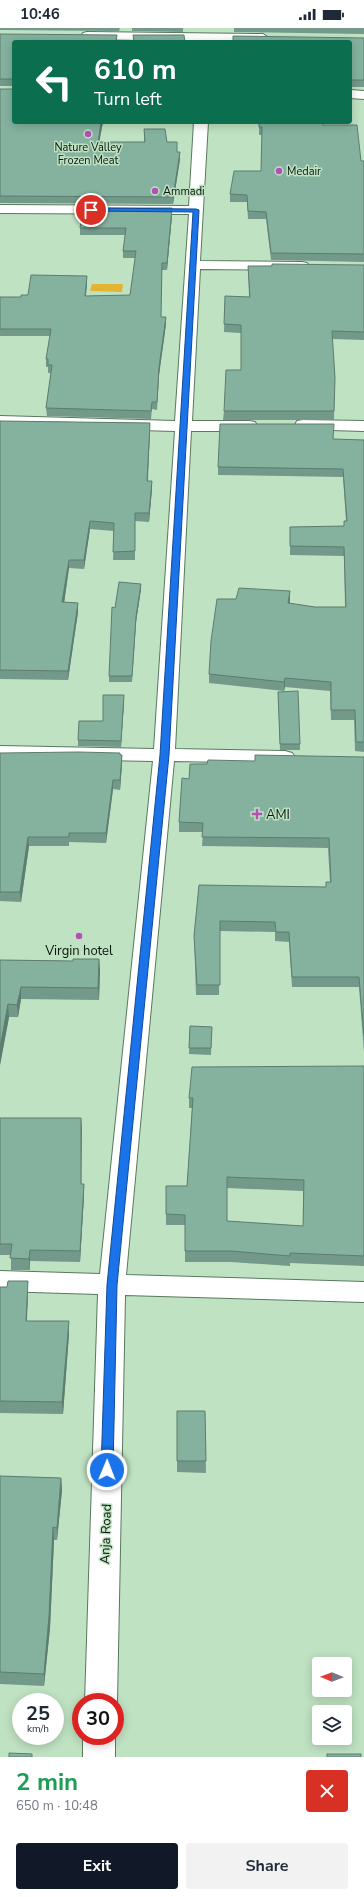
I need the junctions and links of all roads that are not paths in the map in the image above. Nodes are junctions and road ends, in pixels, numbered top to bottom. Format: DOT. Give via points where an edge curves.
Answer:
graph roads {
  1 [pos="71,36"];
  2 [pos="206,36"];
  3 [pos="276,38"];
  4 [pos="352,94"];
  5 [pos="364,95"];
  6 [pos="201,124"];
  7 [pos="0,209"];
  8 [pos="196,210"];
  9 [pos="193,264"];
  10 [pos="317,266"];
  11 [pos="0,421"];
  12 [pos="290,425"];
  13 [pos="184,426"];
  14 [pos="268,426"];
  15 [pos="364,426"];
  16 [pos="0,752"];
  17 [pos="164,755"];
  18 [pos="300,758"];
  19 [pos="0,1281"];
  20 [pos="112,1285"];
  21 [pos="364,1292"];
  22 [pos="101,1693"];
  23 [pos="99,1745"];
  24 [pos="98,1757"];
  1 -- 2 [label="street"];
  2 -- 3 [label="street"];
  4 -- 5 [label="street"];
  6 -- 8 [label="street, Anja Road"];
  7 -- 8 [label="street"];
  8 -- 9 [label="street, Anja Road"];
  9 -- 10 [label="street"];
  9 -- 13 [label="street, Anja Road"];
  11 -- 13 [label="street"];
  12 -- 15 [label="street"];
  13 -- 14 [label="street"];
  13 -- 17 [label="street, Anja Road"];
  16 -- 17 [label="street"];
  17 -- 18 [label="street"];
  17 -- 20 [label="street, Anja Road"];
  19 -- 20 [label="street"];
  20 -- 21 [label="street"];
  20 -- 22 [label="street, Anja Road"];
  23 -- 24 [label="street"];
}
